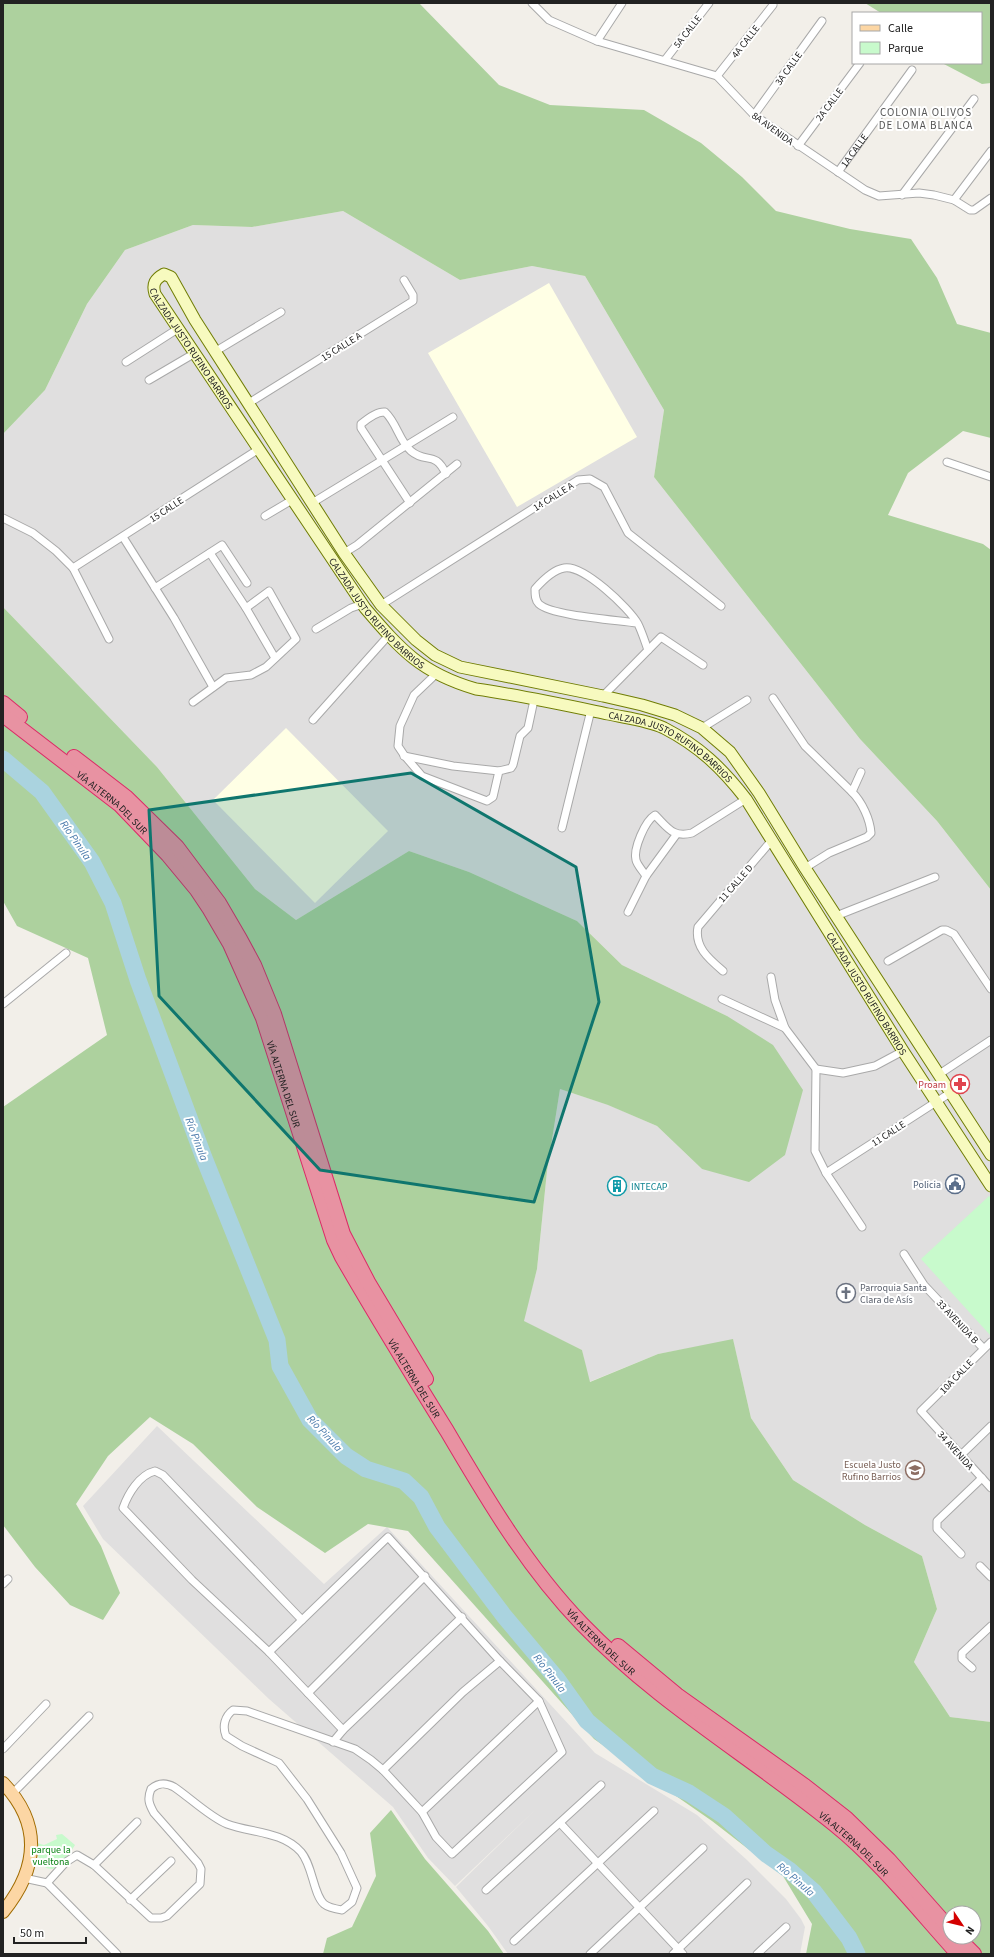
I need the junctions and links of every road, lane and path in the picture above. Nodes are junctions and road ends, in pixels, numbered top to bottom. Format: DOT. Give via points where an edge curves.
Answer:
graph roads {
  1 [pos="532,3"];
  2 [pos="622,3"];
  3 [pos="709,3"];
  4 [pos="773,5"];
  5 [pos="822,21"];
  6 [pos="597,41"];
  7 [pos="665,60"];
  8 [pos="859,64"];
  9 [pos="912,70"];
  10 [pos="718,76"];
  11 [pos="974,99"];
  12 [pos="754,115"];
  13 [pos="798,146"];
  14 [pos="991,152"];
  15 [pos="838,172"];
  16 [pos="902,195"];
  17 [pos="991,199"];
  18 [pos="954,200"];
  19 [pos="404,280"];
  20 [pos="281,312"];
  21 [pos="179,328"];
  22 [pos="216,351"];
  23 [pos="195,352"];
  24 [pos="126,362"];
  25 [pos="227,369"];
  26 [pos="149,380"];
  27 [pos="212,380"];
  28 [pos="249,403"];
  29 [pos="453,417"];
  30 [pos="406,447"];
  31 [pos="259,449"];
  32 [pos="382,461"];
  33 [pos="947,462"];
  34 [pos="457,464"];
  35 [pos="446,474"];
  36 [pos="991,478"];
  37 [pos="292,500"];
  38 [pos="312,503"];
  39 [pos="410,503"];
  40 [pos="265,516"];
  41 [pos="3,518"];
  42 [pos="328,527"];
  43 [pos="316,535"];
  44 [pos="123,537"];
  45 [pos="210,553"];
  46 [pos="344,553"];
  47 [pos="73,568"];
  48 [pos="247,583"];
  49 [pos="155,588"];
  50 [pos="362,604"];
  51 [pos="381,605"];
  52 [pos="721,606"];
  53 [pos="246,608"];
  54 [pos="638,623"];
  55 [pos="316,628"];
  56 [pos="389,635"];
  57 [pos="109,638"];
  58 [pos="648,650"];
  59 [pos="275,658"];
  60 [pos="703,665"];
  61 [pos="436,674"];
  62 [pos="501,674"];
  63 [pos="213,687"];
  64 [pos="496,692"];
  65 [pos="603,696"];
  66 [pos="773,698"];
  67 [pos="534,700"];
  68 [pos="747,700"];
  69 [pos="193,702"];
  70 [pos="3,703"];
  71 [pos="591,710"];
  72 [pos="3,715"];
  73 [pos="313,720"];
  74 [pos="702,728"];
  75 [pos="404,756"];
  76 [pos="499,771"];
  77 [pos="861,772"];
  78 [pos="852,792"];
  79 [pos="746,798"];
  80 [pos="769,808"];
  81 [pos="757,815"];
  82 [pos="562,828"];
  83 [pos="676,835"];
  84 [pos="772,840"];
  85 [pos="805,868"];
  86 [pos="646,876"];
  87 [pos="935,877"];
  88 [pos="628,912"];
  89 [pos="836,916"];
  90 [pos="66,953"];
  91 [pos="888,961"];
  92 [pos="723,971"];
  93 [pos="770,977"];
  94 [pos="991,989"];
  95 [pos="260,995"];
  96 [pos="722,999"];
  97 [pos="3,1004"];
  98 [pos="269,1016"];
  99 [pos="784,1028"];
  100 [pos="991,1040"];
  101 [pos="903,1051"];
  102 [pos="816,1069"];
  103 [pos="938,1075"];
  104 [pos="950,1093"];
  105 [pos="936,1102"];
  106 [pos="991,1155"];
  107 [pos="826,1173"];
  108 [pos="991,1186"];
  109 [pos="862,1227"];
  110 [pos="904,1254"];
  111 [pos="991,1342"];
  112 [pos="983,1348"];
  113 [pos="921,1411"];
  114 [pos="991,1426"];
  115 [pos="961,1455"];
  116 [pos="982,1478"];
  117 [pos="991,1487"];
  118 [pos="961,1554"];
  119 [pos="980,1566"];
  120 [pos="425,1576"];
  121 [pos="991,1577"];
  122 [pos="462,1617"];
  123 [pos="302,1620"];
  124 [pos="991,1626"];
  125 [pos="269,1652"];
  126 [pos="500,1661"];
  127 [pos="972,1668"];
  128 [pos="308,1693"];
  129 [pos="539,1701"];
  130 [pos="46,1704"];
  131 [pos="89,1716"];
  132 [pos="343,1730"];
  133 [pos="333,1742"];
  134 [pos="3,1749"];
  135 [pos="383,1770"];
  136 [pos="3,1784"];
  137 [pos="602,1785"];
  138 [pos="12,1793"];
  139 [pos="654,1811"];
  140 [pos="422,1812"];
  141 [pos="137,1822"];
  142 [pos="560,1823"];
  143 [pos="703,1848"];
  144 [pos="171,1861"];
  145 [pos="598,1863"];
  146 [pos="94,1865"];
  147 [pos="24,1878"];
  148 [pos="47,1883"];
  149 [pos="748,1884"];
  150 [pos="486,1890"];
  151 [pos="130,1900"];
  152 [pos="5,1906"];
  153 [pos="639,1907"];
  154 [pos="942,1920"];
  155 [pos="786,1927"];
  156 [pos="514,1941"];
  157 [pos="965,1945"];
  158 [pos="678,1952"];
  159 [pos="117,1954"];
  160 [pos="590,1954"];
  161 [pos="756,1954"];
  162 [pos="958,1954"];
  163 [pos="974,1954"];
  1 -- 6 [label="street" via="550,20"];
  2 -- 6 [label="street"];
  3 -- 7 [label="street, 5A CALLE"];
  4 -- 10 [label="street, 4A CALLE"];
  5 -- 12 [label="street, 3A CALLE"];
  6 -- 7 [label="street"];
  7 -- 10 [label="street"];
  8 -- 13 [label="street, 2A CALLE"];
  9 -- 15 [label="street, 1A CALLE"];
  10 -- 12 [label="street, 8A AVENIDA"];
  11 -- 16 [label="street"];
  12 -- 13 [label="street, 8A AVENIDA"];
  13 -- 15 [label="street, 8A AVENIDA"];
  14 -- 18 [label="street"];
  15 -- 16 [label="street, 8A AVENIDA" via="879,196"];
  16 -- 18 [label="street, 8A AVENIDA" via="919,193"];
  17 -- 18 [label="street, 8A AVENIDA" via="970,210"];
  19 -- 28 [label="street, 15 CALLE A" via="414,301"];
  20 -- 22 [label="street"];
  21 -- 22 [label="street, CALZADA JUSTO RUFINO BARRIOS" via="154,288 157,278 164,274 171,277"];
  21 -- 23 [label="street, CALZADA JUSTO RUFINO BARRIOS"];
  21 -- 24 [label="street"];
  22 -- 25 [label="street, CALZADA JUSTO RUFINO BARRIOS"];
  23 -- 26 [label="street"];
  23 -- 27 [label="street, CALZADA JUSTO RUFINO BARRIOS"];
  25 -- 27 [label="street"];
  25 -- 28 [label="street, CALZADA JUSTO RUFINO BARRIOS"];
  27 -- 31 [label="street, CALZADA JUSTO RUFINO BARRIOS"];
  28 -- 38 [label="street, CALZADA JUSTO RUFINO BARRIOS"];
  29 -- 30 [label="street"];
  30 -- 32 [label="street"];
  30 -- 32 [label="street" via="389,415 380,412 361,424 361,428"];
  30 -- 35 [label="street" via="413,453 436,460"];
  31 -- 37 [label="street, CALZADA JUSTO RUFINO BARRIOS"];
  31 -- 44 [label="street, 15 CALLE"];
  32 -- 38 [label="street"];
  32 -- 39 [label="street"];
  33 -- 36 [label="street"];
  34 -- 35 [label="street"];
  35 -- 39 [label="street"];
  37 -- 40 [label="street"];
  37 -- 43 [label="street, CALZADA JUSTO RUFINO BARRIOS"];
  38 -- 42 [label="street, CALZADA JUSTO RUFINO BARRIOS"];
  39 -- 46 [label="street" via="357,546"];
  41 -- 47 [label="street" via="32,533"];
  42 -- 43 [label="street"];
  42 -- 46 [label="street, CALZADA JUSTO RUFINO BARRIOS"];
  43 -- 50 [label="street, CALZADA JUSTO RUFINO BARRIOS"];
  44 -- 47 [label="street, 15 CALLE"];
  44 -- 49 [label="street"];
  45 -- 48 [label="street" via="222,545"];
  45 -- 49 [label="street"];
  45 -- 53 [label="street"];
  46 -- 51 [label="street, CALZADA JUSTO RUFINO BARRIOS"];
  47 -- 57 [label="street"];
  49 -- 63 [label="street"];
  50 -- 55 [label="street" via="346,610"];
  50 -- 56 [label="street, CALZADA JUSTO RUFINO BARRIOS"];
  51 -- 52 [label="street, 14 CALLE A" via="578,480 590,479 604,487 628,533"];
  51 -- 62 [label="street, CALZADA JUSTO RUFINO BARRIOS" via="435,655 460,667"];
  53 -- 59 [label="street"];
  53 -- 59 [label="street" via="269,591 296,639"];
  54 -- 54 [label="street" via="608,591 587,574 576,569 565,568 555,572 544,579 535,590 535,597 540,604 554,611"];
  54 -- 58 [label="street"];
  56 -- 61 [label="street, CALZADA JUSTO RUFINO BARRIOS" via="420,665"];
  56 -- 73 [label="street"];
  58 -- 60 [label="street" via="661,637"];
  58 -- 65 [label="street"];
  59 -- 63 [label="street" via="266,667 251,675 229,677"];
  61 -- 64 [label="street, CALZADA JUSTO RUFINO BARRIOS" via="458,684"];
  61 -- 75 [label="street" via="414,695 400,726 398,746"];
  62 -- 64 [label="street"];
  62 -- 65 [label="street, CALZADA JUSTO RUFINO BARRIOS"];
  63 -- 69 [label="street"];
  64 -- 67 [label="street, CALZADA JUSTO RUFINO BARRIOS"];
  65 -- 74 [label="street, CALZADA JUSTO RUFINO BARRIOS" via="642,704"];
  66 -- 78 [label="street" via="805,746"];
  67 -- 71 [label="street, CALZADA JUSTO RUFINO BARRIOS"];
  67 -- 76 [label="street" via="528,728 520,736 513,765"];
  68 -- 74 [label="street"];
  70 -- 95 [label="highway, VÍA ALTERNA DEL SUR" via="126,797 177,847 219,903 254,965"];
  71 -- 79 [label="street, CALZADA JUSTO RUFINO BARRIOS" via="662,727 686,740 707,755"];
  71 -- 82 [label="street"];
  72 -- 95 [label="highway, VÍA ALTERNA DEL SUR" via="120,805 154,839 197,890"];
  74 -- 80 [label="street, CALZADA JUSTO RUFINO BARRIOS" via="730,752"];
  75 -- 76 [label="street" via="453,766"];
  75 -- 76 [label="street" via="422,776 487,801 493,797"];
  77 -- 78 [label="street"];
  78 -- 85 [label="street" via="858,799 871,833 829,853"];
  79 -- 81 [label="street, CALZADA JUSTO RUFINO BARRIOS"];
  79 -- 83 [label="street" via="692,833"];
  80 -- 81 [label="street"];
  80 -- 85 [label="street, CALZADA JUSTO RUFINO BARRIOS"];
  81 -- 84 [label="street, CALZADA JUSTO RUFINO BARRIOS"];
  83 -- 86 [label="street"];
  83 -- 86 [label="street" via="655,815 651,818 637,846 636,860"];
  84 -- 92 [label="street, 11 CALLE D" via="698,927 697,940 701,948"];
  84 -- 101 [label="street, CALZADA JUSTO RUFINO BARRIOS"];
  85 -- 89 [label="street, CALZADA JUSTO RUFINO BARRIOS"];
  86 -- 88 [label="street"];
  87 -- 89 [label="street"];
  89 -- 103 [label="street, CALZADA JUSTO RUFINO BARRIOS"];
  90 -- 97 [label="street"];
  91 -- 94 [label="street" via="946,930 954,934"];
  93 -- 99 [label="street"];
  95 -- 98 [label="highway, VÍA ALTERNA DEL SUR"];
  96 -- 99 [label="street"];
  98 -- 154 [label="highway, VÍA ALTERNA DEL SUR" via="351,1252 474,1460 536,1554 585,1613 617,1645 677,1695 846,1818 889,1860"];
  98 -- 162 [label="highway, VÍA ALTERNA DEL SUR" via="334,1240 342,1257 501,1520 548,1585 582,1624 637,1676 837,1826 881,1868"];
  99 -- 102 [label="street"];
  100 -- 103 [label="street"];
  101 -- 102 [label="street" via="875,1066 843,1073"];
  101 -- 105 [label="street, CALZADA JUSTO RUFINO BARRIOS"];
  102 -- 107 [label="street" via="815,1151"];
  103 -- 104 [label="street, CALZADA JUSTO RUFINO BARRIOS"];
  104 -- 105 [label="street, 11 CALLE"];
  104 -- 106 [label="street, CALZADA JUSTO RUFINO BARRIOS"];
  105 -- 107 [label="street, 11 CALLE"];
  105 -- 108 [label="street, CALZADA JUSTO RUFINO BARRIOS"];
  107 -- 109 [label="street"];
  110 -- 112 [label="street, 33 AVENIDA B" via="924,1285"];
  111 -- 112 [label="street, 10A CALLE"];
  112 -- 113 [label="street, 10A CALLE"];
  113 -- 115 [label="street, 34 AVENIDA"];
  114 -- 115 [label="street"];
  115 -- 116 [label="street, 34 AVENIDA"];
  116 -- 117 [label="street, 34 AVENIDA"];
  116 -- 118 [label="street" via="936,1524 937,1529"];
  119 -- 121 [label="street"];
  120 -- 122 [label="street"];
  120 -- 123 [label="street" via="388,1537"];
  120 -- 128 [label="street"];
  122 -- 126 [label="street"];
  122 -- 132 [label="street"];
  123 -- 125 [label="street"];
  123 -- 125 [label="street" via="163,1475 155,1471 141,1480 129,1494 123,1508 192,1580"];
  124 -- 127 [label="street" via="962,1653 962,1659"];
  125 -- 128 [label="street"];
  126 -- 129 [label="street"];
  126 -- 135 [label="street" via="463,1692"];
  128 -- 132 [label="street"];
  129 -- 140 [label="street"];
  129 -- 140 [label="street" via="562,1752 452,1854 436,1837"];
  130 -- 134 [label="street"];
  131 -- 138 [label="street"];
  132 -- 133 [label="street"];
  133 -- 135 [label="street" via="355,1749"];
  133 -- 151 [label="street" via="240,1709 230,1713 224,1725 226,1736 279,1763 307,1799 341,1853 357,1888 356,1895 347,1907 342,1910 325,1905 308,1861 291,1844 277,1836 226,1824 174,1787 164,1783 150,1789 148,1800 154,1813 198,1863 202,1877 200,1884 167,1916 161,1918 151,1918"];
  135 -- 140 [label="street"];
  136 -- 138 [label="main road"];
  137 -- 142 [label="street"];
  138 -- 147 [label="main road" via="25,1814 30,1840 31,1862"];
  139 -- 145 [label="street"];
  141 -- 146 [label="street"];
  142 -- 145 [label="street"];
  142 -- 150 [label="street"];
  143 -- 153 [label="street"];
  144 -- 151 [label="street"];
  145 -- 153 [label="street"];
  145 -- 156 [label="street"];
  146 -- 148 [label="street" via="76,1855"];
  146 -- 151 [label="street"];
  147 -- 148 [label="street"];
  147 -- 152 [label="main road"];
  148 -- 159 [label="street"];
  149 -- 158 [label="street"];
  153 -- 158 [label="street"];
  153 -- 160 [label="street"];
  155 -- 161 [label="street"];
  157 -- 163 [label="highway"];
}
